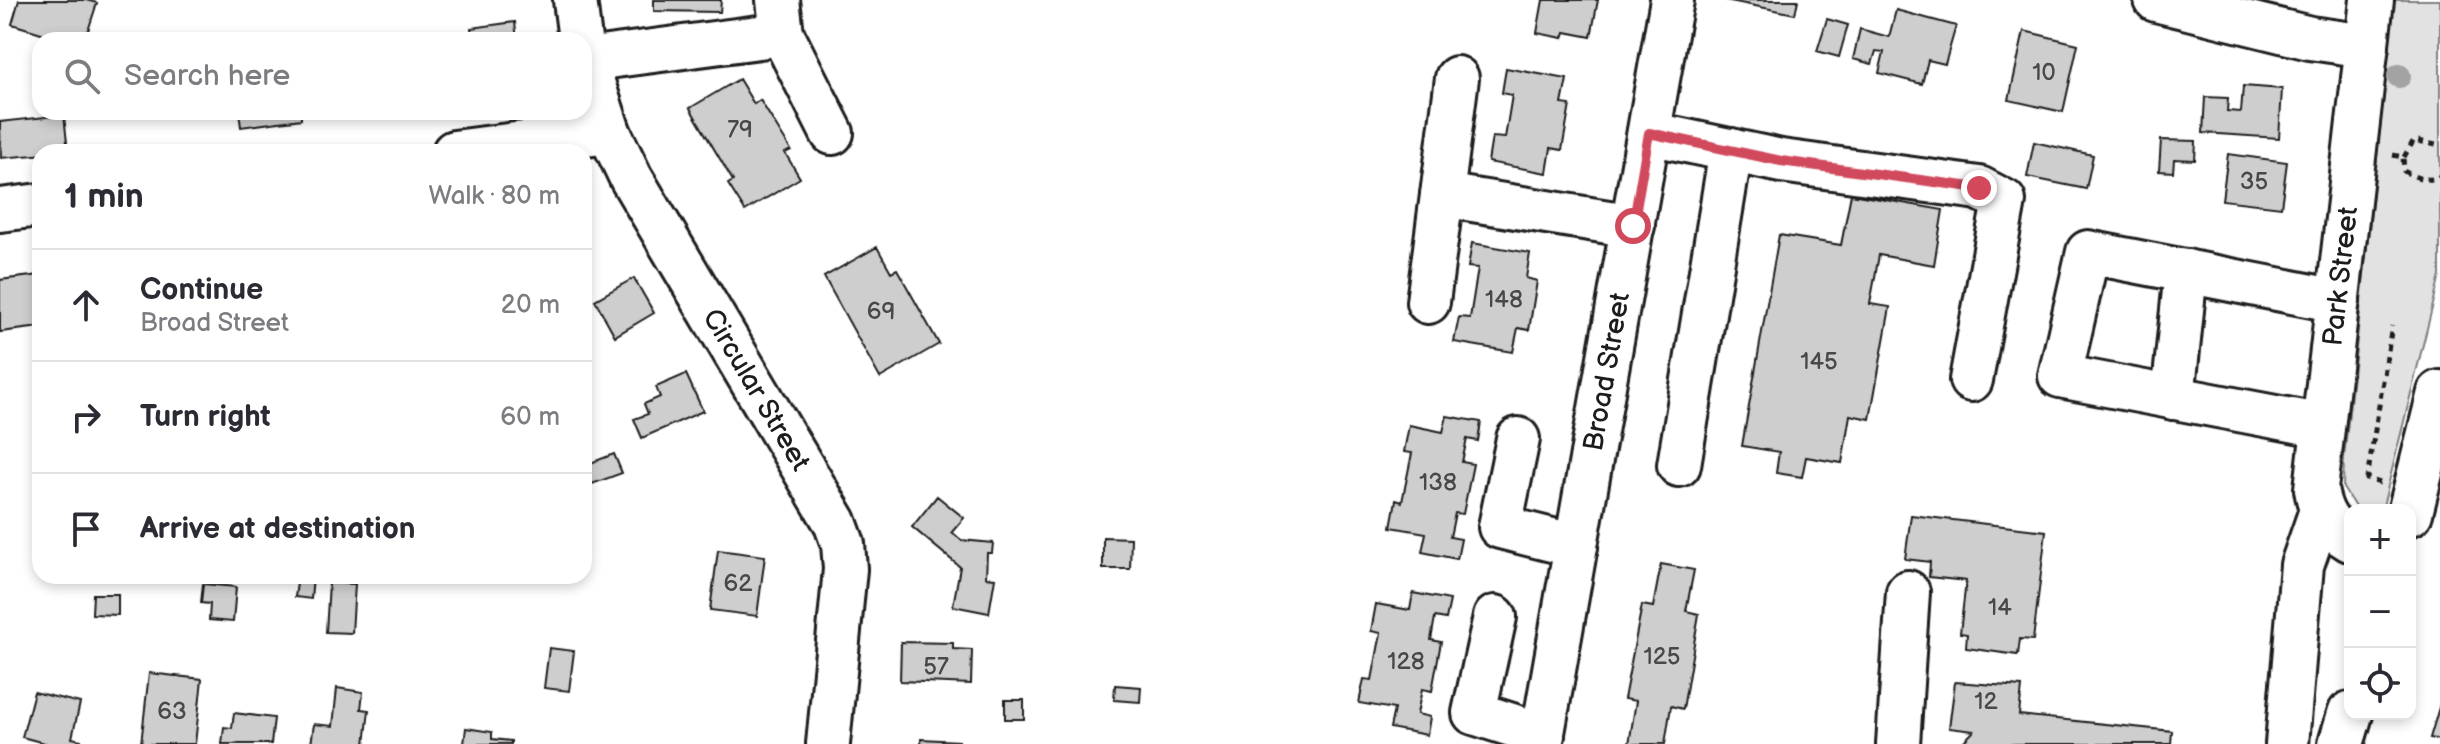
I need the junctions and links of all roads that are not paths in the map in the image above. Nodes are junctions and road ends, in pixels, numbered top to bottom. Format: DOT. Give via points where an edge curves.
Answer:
graph roads {
  1 [pos="575,0"];
  2 [pos="1672,0"];
  3 [pos="2156,0"];
  4 [pos="2372,0"];
  5 [pos="780,17"];
  6 [pos="580,32"];
  7 [pos="2367,46"];
  8 [pos="592,50"];
  9 [pos="1457,78"];
  10 [pos="592,80"];
  11 [pos="609,132"];
  12 [pos="832,133"];
  13 [pos="1649,133"];
  14 [pos="516,144"];
  15 [pos="1731,150"];
  16 [pos="1442,195"];
  17 [pos="32,206"];
  18 [pos="0,210"];
  19 [pos="1633,226"];
  20 [pos="2186,271"];
  21 [pos="2338,301"];
  22 [pos="1428,302"];
  23 [pos="1971,380"];
  24 [pos="2440,393"];
  25 [pos="2173,398"];
  26 [pos="2323,426"];
  27 [pos="1518,439"];
  28 [pos="1679,465"];
  29 [pos="2397,499"];
  30 [pos="2335,526"];
  31 [pos="1576,546"];
  32 [pos="1908,592"];
  33 [pos="1495,617"];
  34 [pos="2348,720"];
  35 [pos="1542,739"];
  36 [pos="828,744"];
  37 [pos="1898,744"];
  38 [pos="2287,744"];
  39 [pos="2341,744"];
  1 -- 6 [label="street, Circular Street"];
  2 -- 13 [label="street, Broad Street"];
  3 -- 7 [label="street" via="2310,38"];
  4 -- 7 [label="street, Park Street"];
  5 -- 8 [label="street"];
  5 -- 12 [label="street"];
  7 -- 21 [label="street, Park Street"];
  9 -- 16 [label="street"];
  10 -- 11 [label="street, Circular Street"];
  11 -- 14 [label="street"];
  11 -- 36 [label="street, Circular Street" via="839,533 845,569"];
  13 -- 15 [label="street"];
  13 -- 19 [label="street, Broad Street"];
  15 -- 23 [label="street" via="1979,188 2004,201"];
  15 -- 28 [label="street"];
  16 -- 19 [label="street"];
  16 -- 22 [label="street"];
  17 -- 18 [label="street"];
  19 -- 31 [label="street, Broad Street"];
  20 -- 21 [label="street"];
  20 -- 25 [label="street"];
  20 -- 25 [label="street" via="2088,252 2060,376"];
  21 -- 26 [label="street, Park Street"];
  24 -- 29 [label="main road"];
  25 -- 26 [label="street"];
  26 -- 30 [label="street, Park Street" via="2316,489"];
  27 -- 31 [label="street" via="1500,527"];
  30 -- 38 [label="street" via="2302,565"];
  31 -- 35 [label="street, Broad Street"];
  32 -- 37 [label="street"];
  33 -- 35 [label="street" via="1474,713"];
  34 -- 39 [label="main road"];
}
